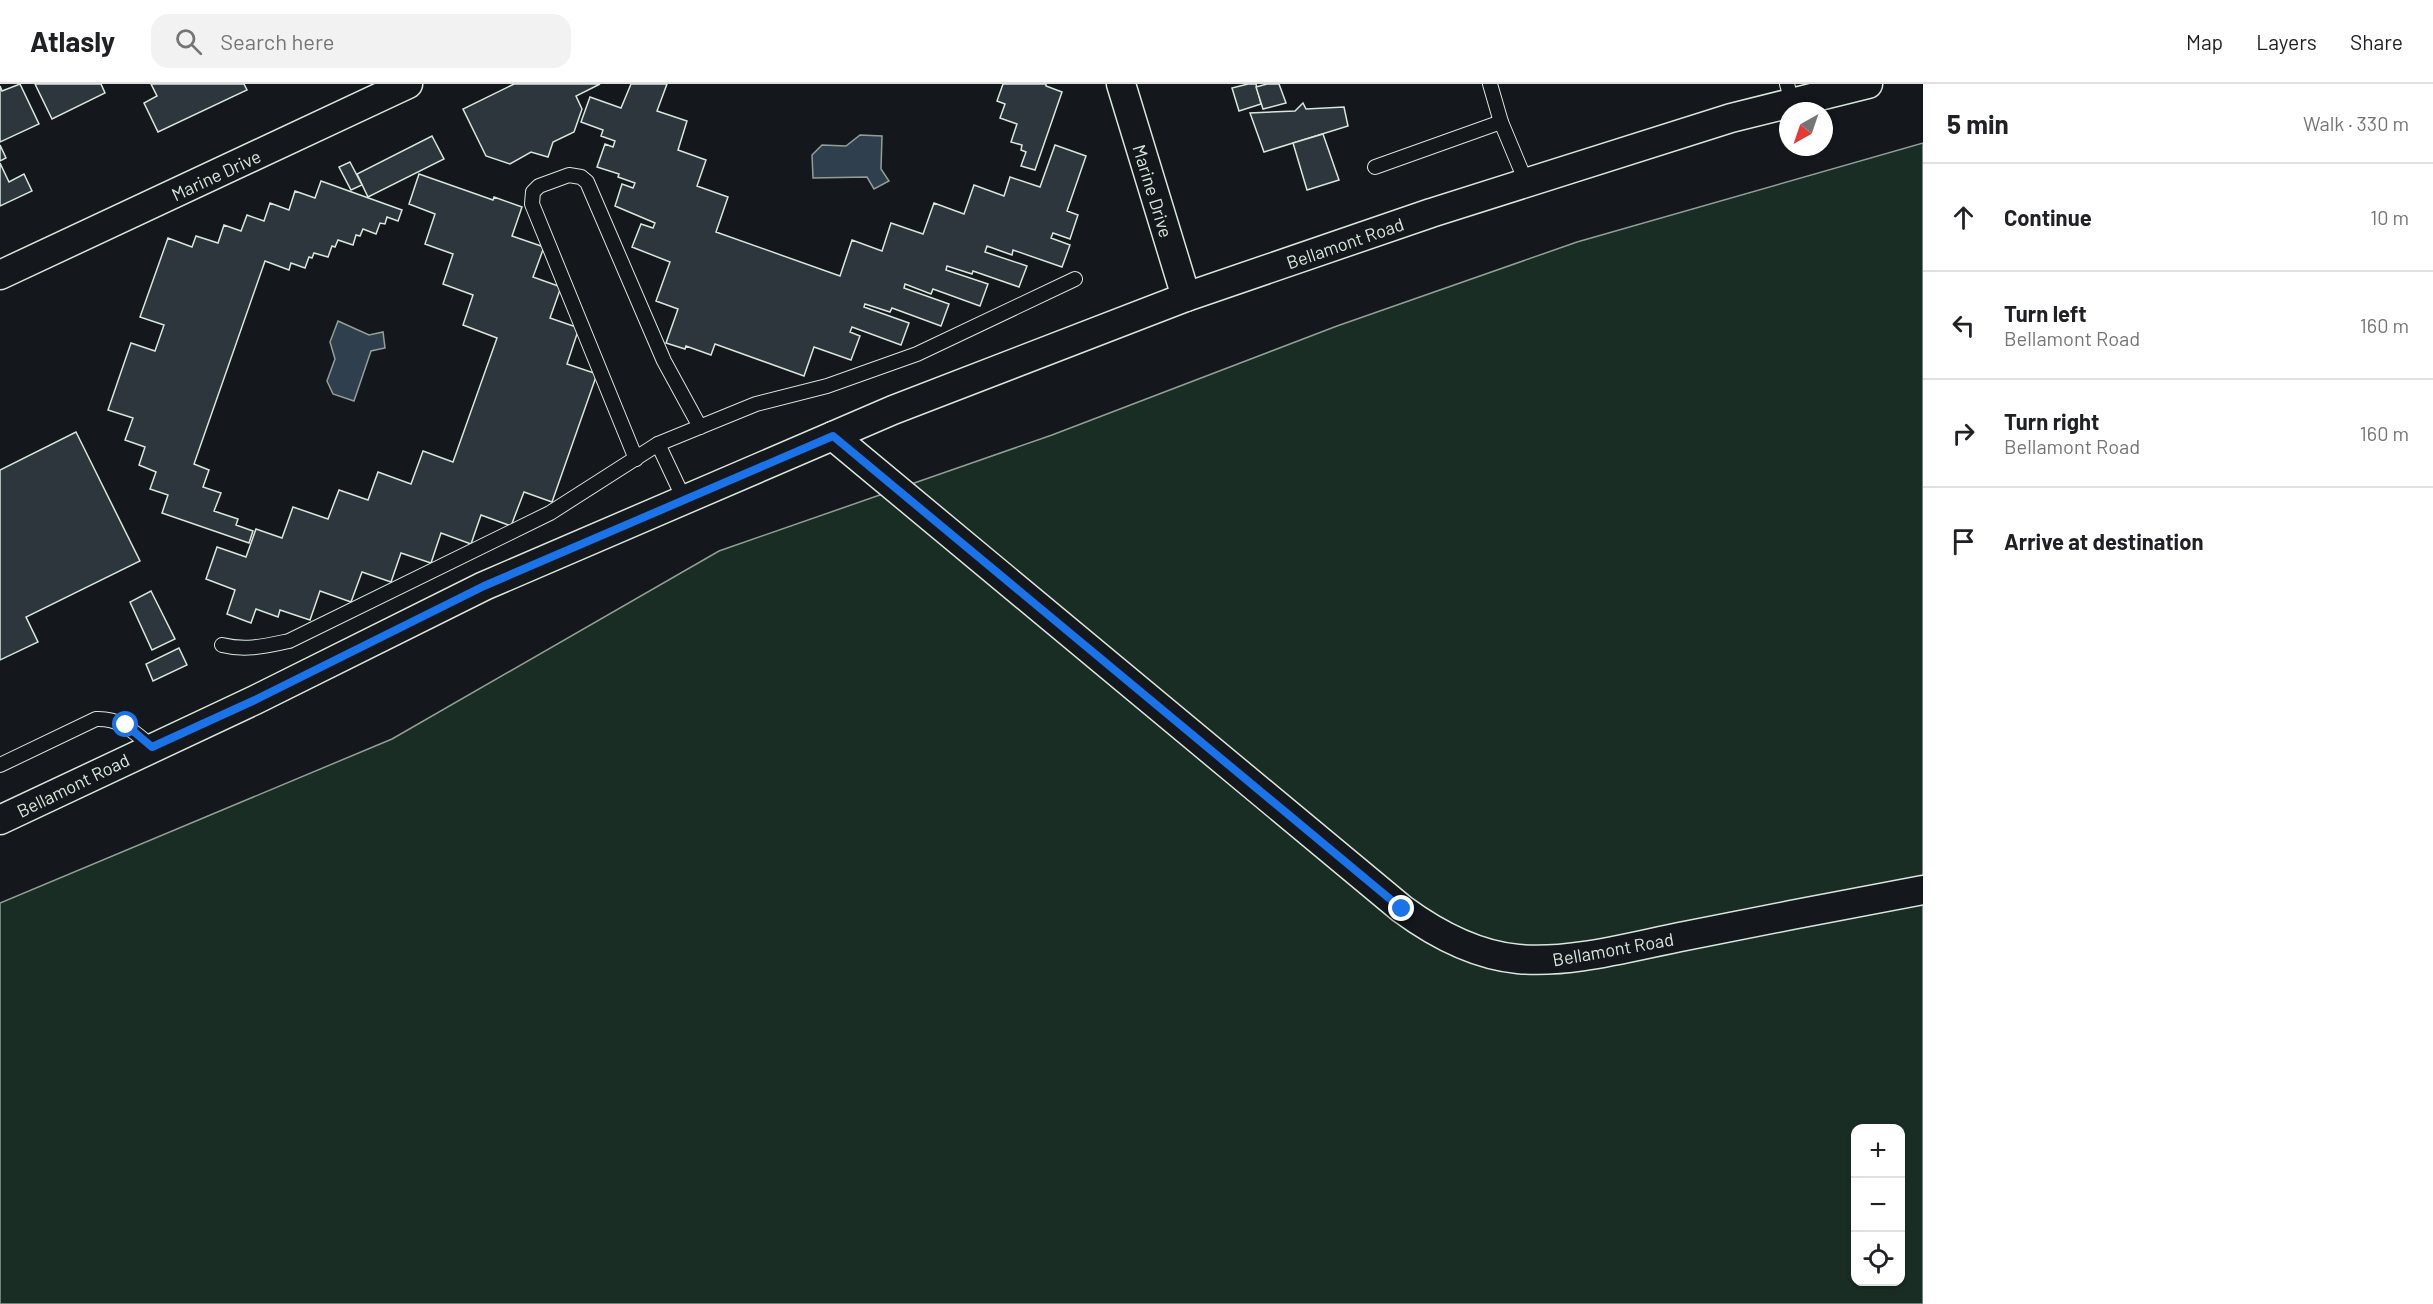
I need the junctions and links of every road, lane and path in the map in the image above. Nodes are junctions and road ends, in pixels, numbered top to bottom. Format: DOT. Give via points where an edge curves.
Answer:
graph roads {
  1 [pos="408,84"];
  2 [pos="1121,84"];
  3 [pos="1490,84"];
  4 [pos="1868,84"];
  5 [pos="1790,93"];
  6 [pos="1501,122"];
  7 [pos="1375,166"];
  8 [pos="1526,182"];
  9 [pos="12,271"];
  10 [pos="1076,279"];
  11 [pos="1186,297"];
  12 [pos="700,427"];
  13 [pos="833,436"];
  14 [pos="658,444"];
  15 [pos="636,459"];
  16 [pos="684,499"];
  17 [pos="222,645"];
  18 [pos="152,747"];
  19 [pos="0,765"];
  20 [pos="0,820"];
  21 [pos="1923,890"];
  1 -- 9 [label="street, Marine Drive"];
  2 -- 11 [label="street, Marine Drive"];
  3 -- 6 [label="lane"];
  4 -- 5 [label="street, Bellamont Road"];
  5 -- 8 [label="street, Bellamont Road" via="1731,118"];
  6 -- 7 [label="lane"];
  6 -- 8 [label="lane"];
  8 -- 11 [label="street, Bellamont Road"];
  10 -- 12 [label="lane" via="917,354 827,386 756,404"];
  11 -- 13 [label="street, Bellamont Road"];
  12 -- 14 [label="lane"];
  12 -- 15 [label="lane" via="664,361 587,182 569,175 539,186 533,192 532,204"];
  13 -- 16 [label="street, Bellamont Road"];
  13 -- 21 [label="street, Bellamont Road" via="1402,909 1445,937 1486,953 1545,961"];
  14 -- 15 [label="lane"];
  14 -- 16 [label="lane"];
  15 -- 17 [label="lane" via="550,513 289,641 239,650"];
  16 -- 18 [label="street, Bellamont Road" via="484,586"];
  18 -- 19 [label="lane" via="126,725 108,718 96,719"];
  18 -- 20 [label="street, Bellamont Road"];
}
